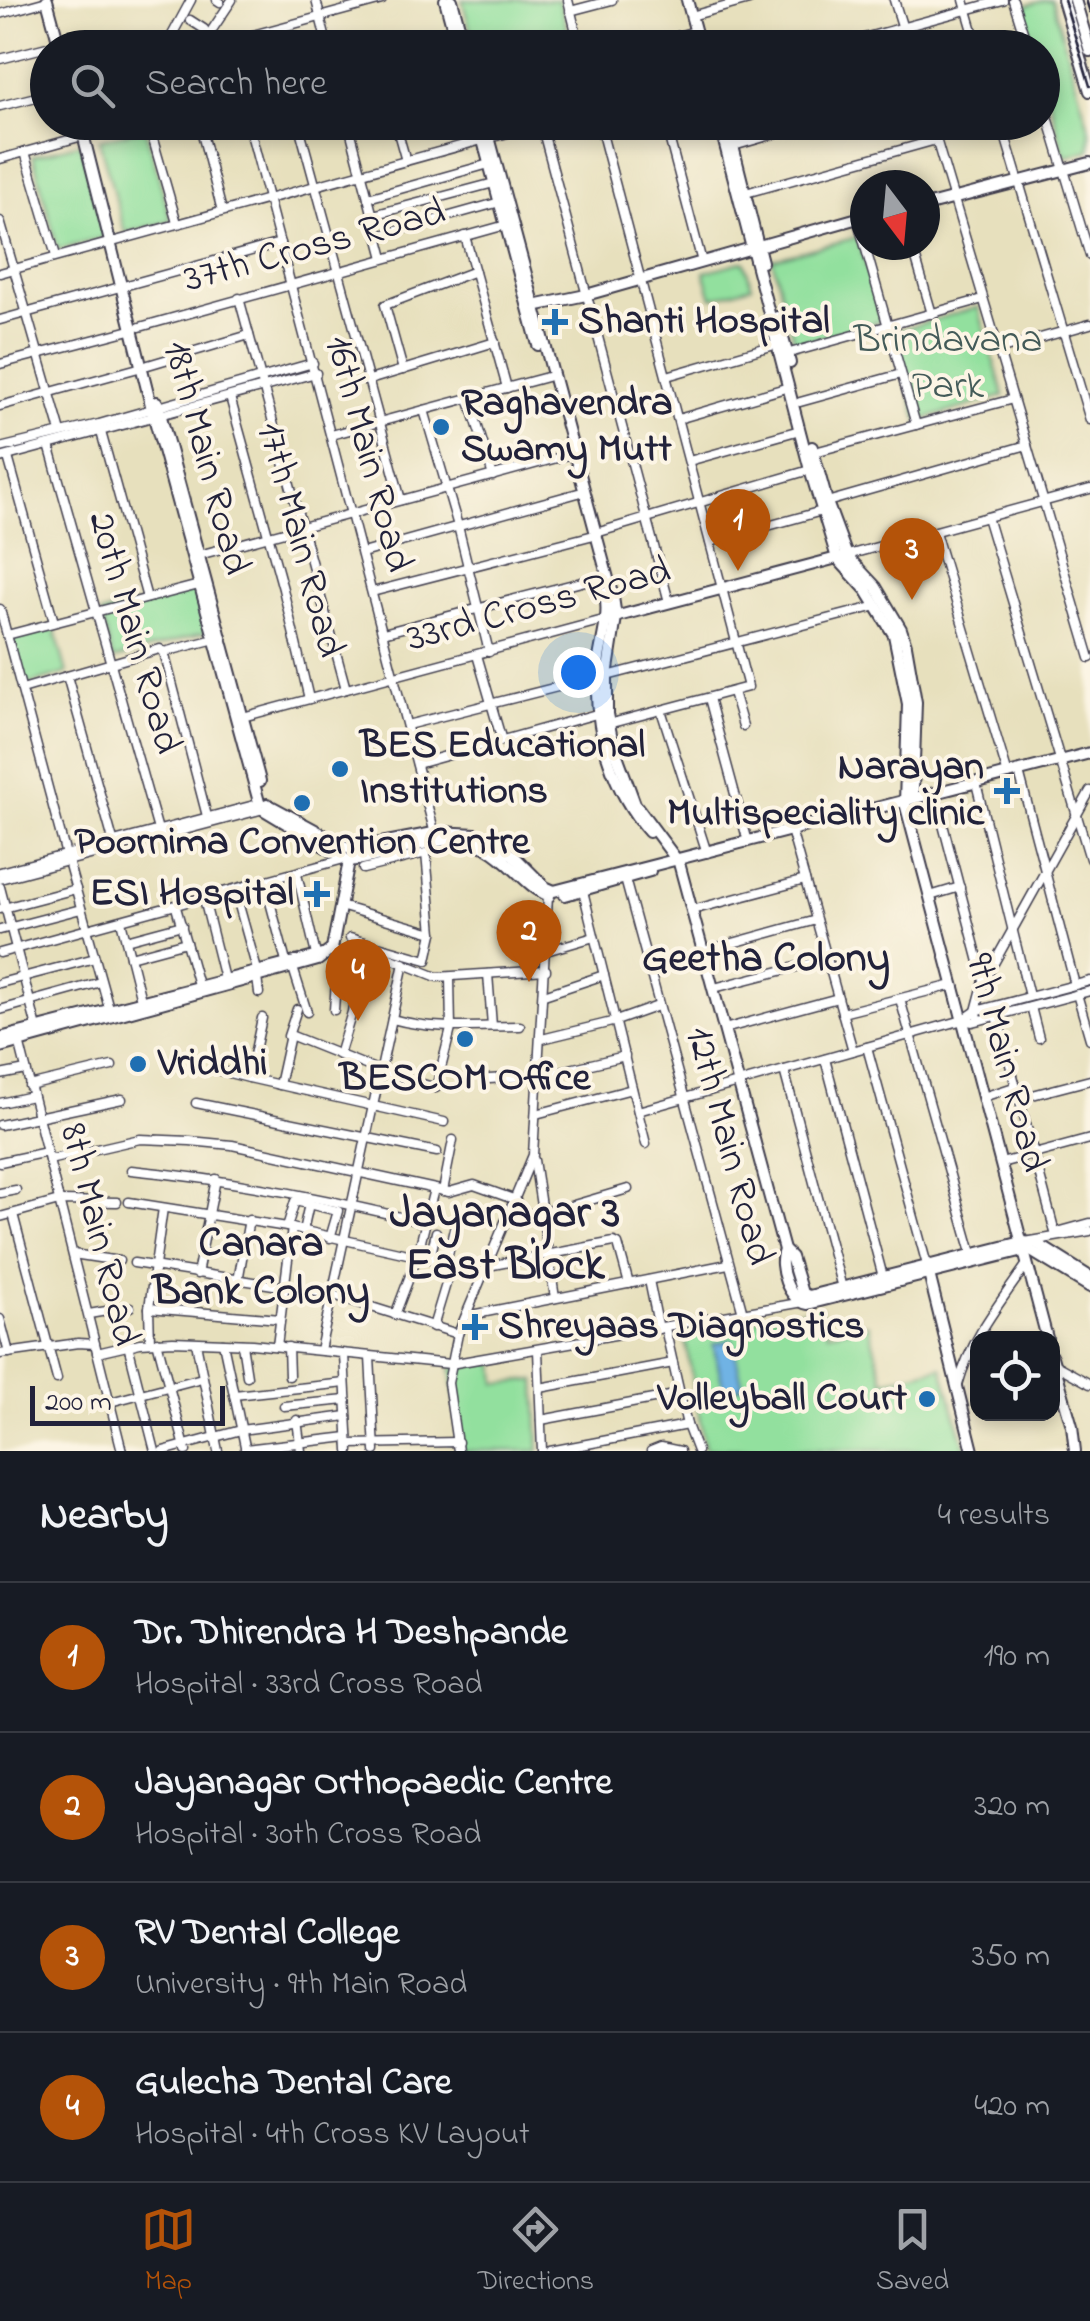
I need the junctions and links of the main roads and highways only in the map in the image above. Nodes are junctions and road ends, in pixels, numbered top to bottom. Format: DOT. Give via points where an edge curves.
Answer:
graph roads {
  1 [pos="449,0"];
  2 [pos="690,0"];
  3 [pos="1063,0"];
  4 [pos="1075,0"];
  5 [pos="47,1"];
  6 [pos="694,16"];
  7 [pos="55,30"];
  8 [pos="456,30"];
  9 [pos="695,30"];
  10 [pos="698,30"];
  11 [pos="1090,50"];
  12 [pos="1090,91"];
  13 [pos="85,140"];
  14 [pos="486,140"];
  15 [pos="486,140"];
  16 [pos="727,140"];
  17 [pos="1090,160"];
  18 [pos="940,199"];
  19 [pos="850,223"];
  20 [pos="756,249"];
  21 [pos="532,309"];
  22 [pos="782,349"];
  23 [pos="156,412"];
  24 [pos="810,453"];
  25 [pos="593,535"];
  26 [pos="842,557"];
  27 [pos="612,618"];
  28 [pos="217,638"];
  29 [pos="602,676"];
  30 [pos="1090,752"];
  31 [pos="905,803"];
  32 [pos="262,805"];
  33 [pos="435,837"];
  34 [pos="347,860"];
  35 [pos="677,862"];
  36 [pos="257,974"];
  37 [pos="18,1037"];
  38 [pos="0,1038"];
  39 [pos="0,1047"];
  40 [pos="1023,1246"];
  41 [pos="1036,1258"];
  42 [pos="928,1270"];
  43 [pos="1090,1277"];
  44 [pos="1090,1287"];
  45 [pos="801,1299"];
  46 [pos="1046,1331"];
  47 [pos="1060,1385"];
  48 [pos="973,1451"];
  49 [pos="1074,1451"];
  1 -- 8 [label="main road"];
  2 -- 6 [label="main road"];
  3 -- 12 [label="main road"];
  4 -- 11 [label="main road"];
  5 -- 7 [label="main road"];
  6 -- 9 [label="main road"];
  6 -- 10 [label="main road"];
  13 -- 23 [label="main road, 18th Main Road"];
  14 -- 21 [label="main road"];
  15 -- 21 [label="main road"];
  16 -- 20 [label="main road, 9th Main Road"];
  17 -- 18 [label="main road"];
  19 -- 20 [label="main road"];
  20 -- 21 [label="main road"];
  20 -- 22 [label="main road, 9th Main Road"];
  21 -- 25 [label="main road"];
  21 -- 25 [label="main road"];
  22 -- 24 [label="main road, 9th Main Road"];
  22 -- 24 [label="main road, 9th Main Road"];
  23 -- 28 [label="main road, 18th Main Road"];
  23 -- 28 [label="main road, 18th Main Road"];
  24 -- 26 [label="main road, 9th Main Road"];
  25 -- 27 [label="main road"];
  25 -- 27 [label="main road"];
  26 -- 27 [label="main road, 33rd Cross Road"];
  26 -- 31 [label="main road, 9th Main Road" via="894,636 908,704"];
  26 -- 31 [label="main road, 9th Main Road" via="876,587 906,646 917,725 913,792"];
  27 -- 29 [label="main road"];
  28 -- 32 [label="main road, 18th Main Road"];
  29 -- 35 [label="main road" via="617,759 635,804"];
  29 -- 35 [label="main road" via="600,713 620,792"];
  30 -- 31 [label="main road"];
  31 -- 35 [label="main road"];
  31 -- 40 [label="main road, 9th Main Road"];
  32 -- 33 [label="main road" via="350,850"];
  32 -- 34 [label="main road"];
  33 -- 34 [label="main road"];
  33 -- 35 [label="main road" via="466,832 486,838 554,890"];
  33 -- 35 [label="main road" via="484,846 548,896"];
  34 -- 36 [label="main road" via="327,953"];
  35 -- 45 [label="main road" via="784,1250 784,1270 791,1294"];
  36 -- 37 [label="main road"];
  36 -- 37 [label="main road" via="108,1008"];
  37 -- 38 [label="main road"];
  37 -- 39 [label="main road"];
  40 -- 41 [label="main road, 9th Main Road"];
  40 -- 41 [label="main road" via="1036,1244"];
  40 -- 42 [label="main road"];
  40 -- 42 [label="main road" via="972,1253"];
  41 -- 43 [label="main road"];
  41 -- 44 [label="main road"];
  41 -- 46 [label="main road, 9th Main Road"];
  42 -- 45 [label="main road"];
  42 -- 45 [label="main road" via="817,1302"];
  42 -- 48 [label="main road"];
  47 -- 49 [label="main road"];
}
